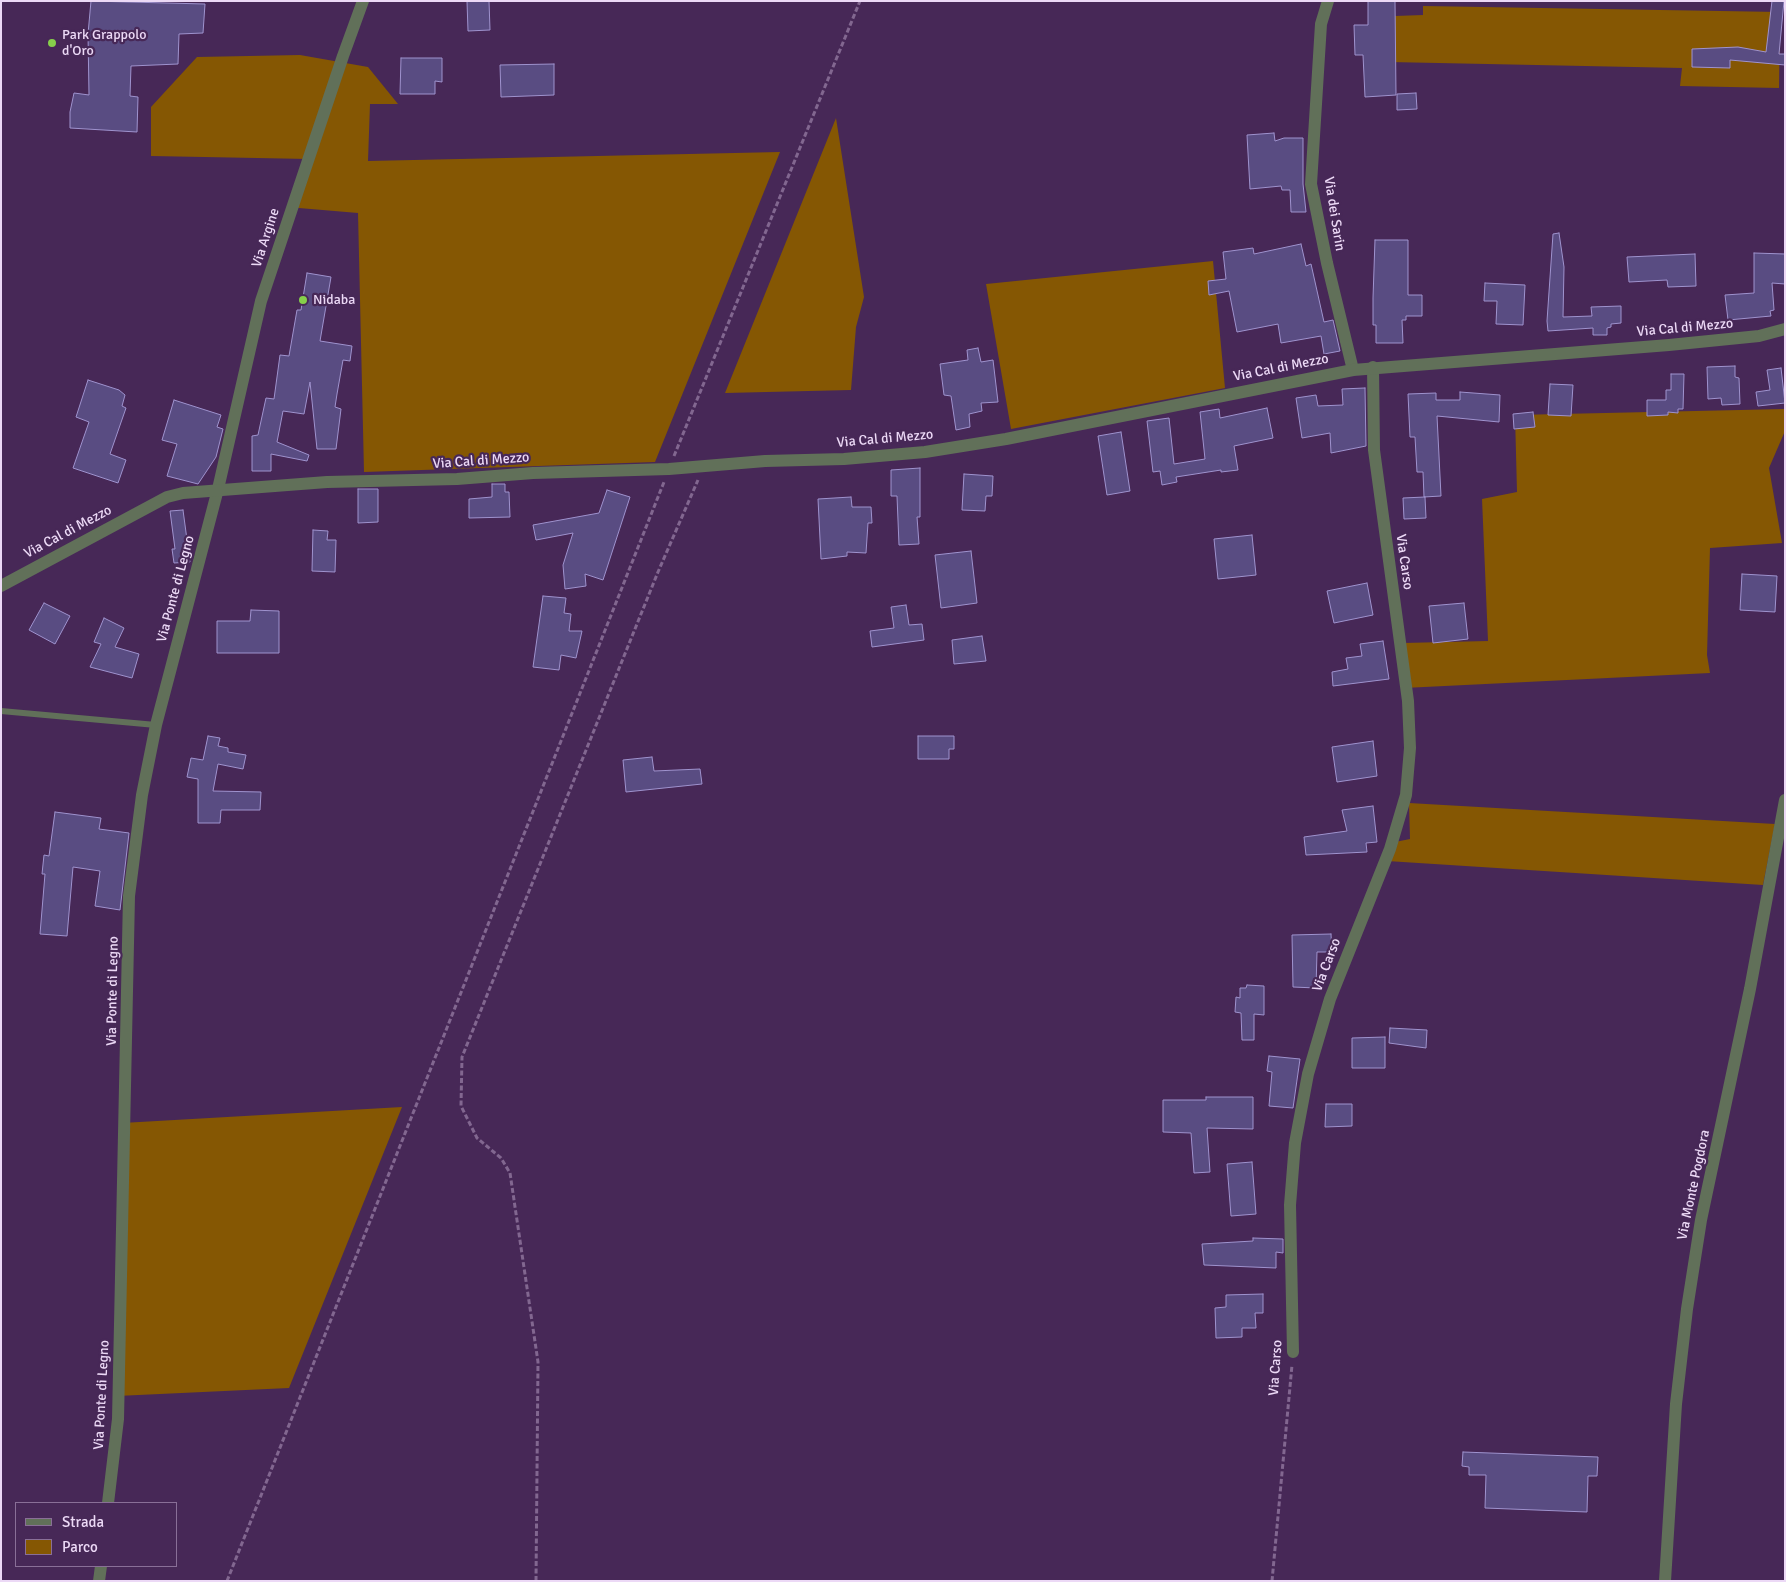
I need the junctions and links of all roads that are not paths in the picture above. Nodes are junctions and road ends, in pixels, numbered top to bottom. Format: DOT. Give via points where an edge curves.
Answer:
graph roads {
  1 [pos="363,1"];
  2 [pos="1328,1"];
  3 [pos="1785,329"];
  4 [pos="1373,367"];
  5 [pos="1353,370"];
  6 [pos="218,489"];
  7 [pos="1,586"];
  8 [pos="1,711"];
  9 [pos="156,725"];
  10 [pos="1785,800"];
  11 [pos="1293,1352"];
  12 [pos="108,1502"];
  13 [pos="101,1567"];
  14 [pos="99,1581"];
  15 [pos="1665,1581"];
  1 -- 6 [label="street, Via Argine" via="261,301"];
  2 -- 5 [label="street, Via dei Sarin" via="1321,24 1311,184"];
  3 -- 4 [label="street, Via Cal di Mezzo" via="1759,336 1668,345"];
  4 -- 5 [label="street, Via Cal di Mezzo"];
  4 -- 11 [label="street, Via Carso" via="1374,450 1408,700 1410,748 1406,795 1390,849 1330,999 1308,1074 1295,1143 1290,1205"];
  5 -- 6 [label="street, Via Cal di Mezzo" via="925,452 669,469"];
  6 -- 7 [label="street, Via Cal di Mezzo" via="166,497"];
  6 -- 9 [label="street, Via Ponte di Legno"];
  8 -- 9 [label="lane"];
  9 -- 12 [label="street, Via Ponte di Legno" via="142,795 129,896 118,1420"];
  10 -- 15 [label="street, Via Monte Pogdora" via="1690,1289 1676,1404"];
  13 -- 14 [label="street"];
}
